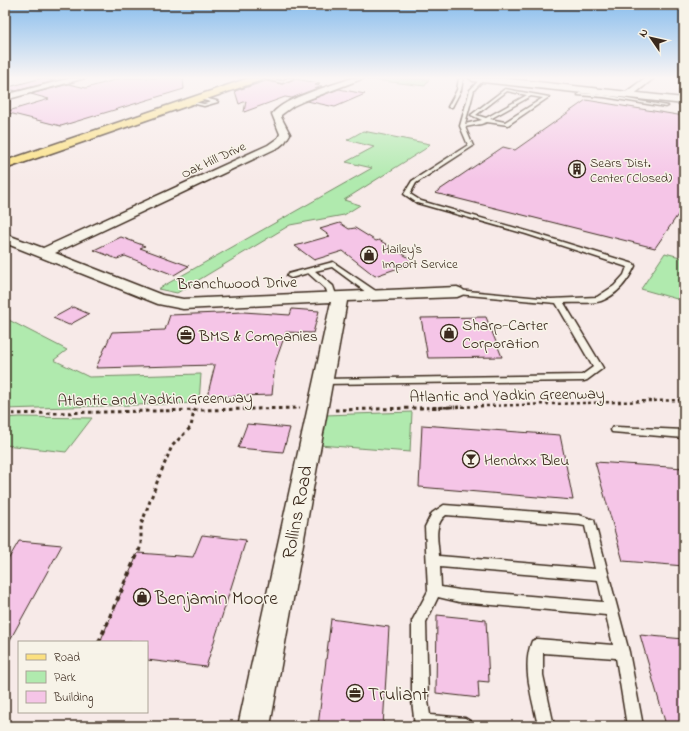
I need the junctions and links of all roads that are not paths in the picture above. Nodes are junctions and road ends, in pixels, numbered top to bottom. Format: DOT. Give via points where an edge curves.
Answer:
graph roads {
  1 [pos="140,112"];
  2 [pos="159,112"];
  3 [pos="278,112"];
  4 [pos="466,112"];
  5 [pos="477,112"];
  6 [pos="500,112"];
  7 [pos="524,112"];
  8 [pos="486,120"];
  9 [pos="462,126"];
  10 [pos="5,157"];
  11 [pos="5,165"];
  12 [pos="5,238"];
  13 [pos="44,253"];
  14 [pos="310,271"];
  15 [pos="291,276"];
  16 [pos="457,292"];
  17 [pos="377,296"];
  18 [pos="336,298"];
  19 [pos="559,301"];
  20 [pos="323,382"];
  21 [pos="616,430"];
  22 [pos="684,434"];
  23 [pos="433,561"];
  24 [pos="603,575"];
  25 [pos="435,591"];
  26 [pos="612,609"];
  27 [pos="622,652"];
  28 [pos="423,724"];
  29 [pos="254,726"];
  30 [pos="465,726"];
  31 [pos="546,726"];
  32 [pos="635,726"];
  1 -- 10 [label="main road"];
  2 -- 11 [label="main road"];
  3 -- 13 [label="street, Oak Hill Drive" via="277,122 285,131 285,136 266,150"];
  4 -- 9 [label="lane"];
  5 -- 8 [label="lane" via="473,115"];
  6 -- 8 [label="lane"];
  7 -- 8 [label="lane" via="506,124"];
  8 -- 9 [label="lane"];
  9 -- 19 [label="lane" via="471,145 414,182 407,194 419,202 631,266 617,288 599,298"];
  12 -- 13 [label="street, Branchwood Drive"];
  13 -- 18 [label="street, Branchwood Drive" via="158,299 183,304"];
  14 -- 15 [label="lane"];
  14 -- 17 [label="lane" via="333,264"];
  14 -- 18 [label="lane" via="330,288"];
  16 -- 17 [label="street, Branchwood Drive"];
  16 -- 19 [label="lane"];
  17 -- 18 [label="street, Branchwood Drive"];
  18 -- 20 [label="street, Rollins Road"];
  19 -- 20 [label="lane" via="598,368 584,378"];
  20 -- 29 [label="street, Rollins Road"];
  21 -- 22 [label="lane"];
  23 -- 24 [label="lane"];
  23 -- 24 [label="lane" via="432,526 436,516 444,510 579,520 590,523"];
  23 -- 25 [label="lane"];
  24 -- 26 [label="lane"];
  25 -- 26 [label="lane" via="459,596"];
  25 -- 28 [label="lane" via="419,621 420,701"];
  26 -- 27 [label="lane"];
  27 -- 31 [label="lane" via="537,646 536,673"];
  27 -- 32 [label="lane"];
  28 -- 30 [label="lane"];
}
